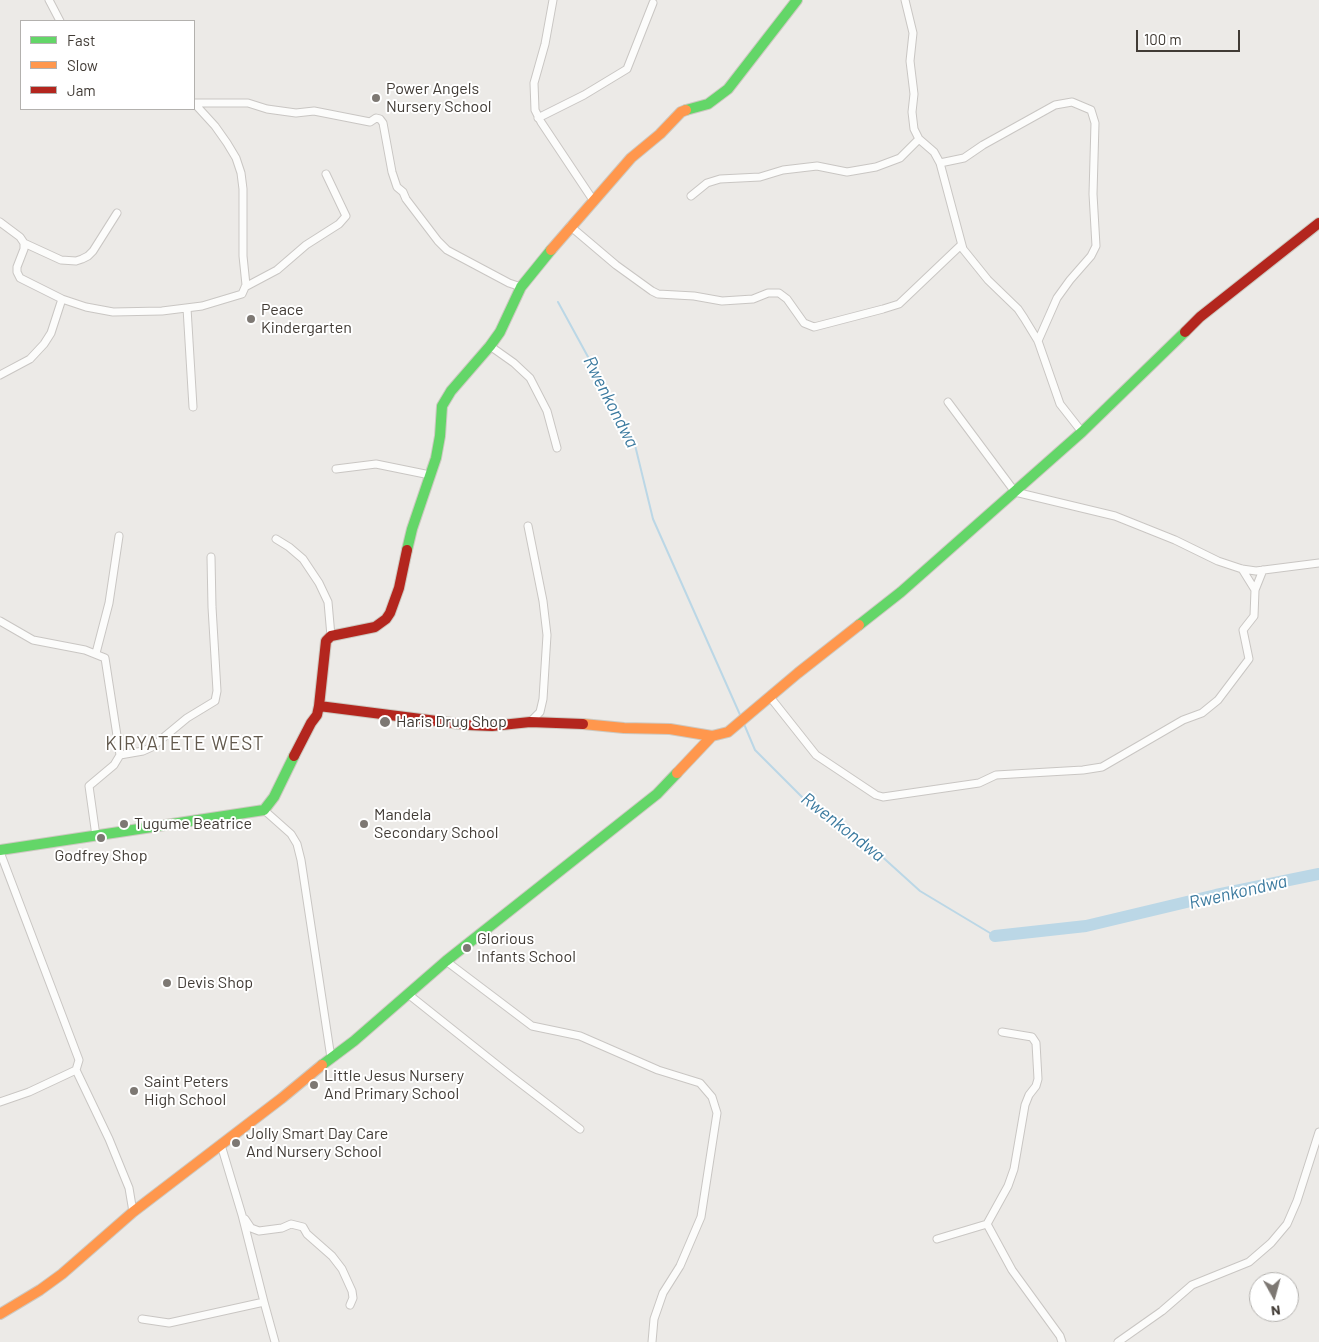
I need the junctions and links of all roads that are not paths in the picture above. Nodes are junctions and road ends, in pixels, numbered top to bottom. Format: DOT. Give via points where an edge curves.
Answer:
graph roads {
  1 [pos="49,0"];
  2 [pos="552,0"];
  3 [pos="797,0"];
  4 [pos="905,0"];
  5 [pos="653,3"];
  6 [pos="59,20"];
  7 [pos="195,103"];
  8 [pos="195,104"];
  9 [pos="538,118"];
  10 [pos="919,139"];
  11 [pos="940,163"];
  12 [pos="326,174"];
  13 [pos="691,196"];
  14 [pos="592,200"];
  15 [pos="117,213"];
  16 [pos="0,222"];
  17 [pos="1319,223"];
  18 [pos="570,226"];
  19 [pos="24,243"];
  20 [pos="961,245"];
  21 [pos="245,287"];
  22 [pos="521,287"];
  23 [pos="62,299"];
  24 [pos="187,308"];
  25 [pos="1038,341"];
  26 [pos="490,346"];
  27 [pos="0,375"];
  28 [pos="948,402"];
  29 [pos="193,407"];
  30 [pos="1082,432"];
  31 [pos="557,448"];
  32 [pos="336,469"];
  33 [pos="430,474"];
  34 [pos="1015,492"];
  35 [pos="528,526"];
  36 [pos="119,536"];
  37 [pos="276,539"];
  38 [pos="211,557"];
  39 [pos="1319,563"];
  40 [pos="1242,569"];
  41 [pos="1264,570"];
  42 [pos="1255,590"];
  43 [pos="0,620"];
  44 [pos="331,636"];
  45 [pos="96,654"];
  46 [pos="770,697"];
  47 [pos="318,706"];
  48 [pos="530,722"];
  49 [pos="712,736"];
  50 [pos="120,755"];
  51 [pos="264,810"];
  52 [pos="96,836"];
  53 [pos="0,851"];
  54 [pos="446,961"];
  55 [pos="408,994"];
  56 [pos="1002,1032"];
  57 [pos="331,1058"];
  58 [pos="76,1070"];
  59 [pos="0,1102"];
  60 [pos="580,1129"];
  61 [pos="1319,1132"];
  62 [pos="1317,1143"];
  63 [pos="221,1146"];
  64 [pos="133,1212"];
  65 [pos="242,1215"];
  66 [pos="987,1224"];
  67 [pos="937,1238"];
  68 [pos="264,1302"];
  69 [pos="350,1305"];
  70 [pos="0,1314"];
  71 [pos="142,1319"];
  72 [pos="275,1342"];
  73 [pos="652,1342"];
  74 [pos="1062,1342"];
  75 [pos="1118,1342"];
  1 -- 6 [label="street"];
  2 -- 9 [label="street" via="534,83"];
  3 -- 14 [label="street" via="728,89 708,104 681,112"];
  4 -- 10 [label="street" via="913,33 910,61 914,94 912,119"];
  5 -- 9 [label="street" via="627,70"];
  7 -- 22 [label="street" via="248,103 267,109 296,113 314,111 370,122 380,119 397,187 438,241 447,250"];
  8 -- 21 [label="street" via="227,143 241,173"];
  9 -- 14 [label="street"];
  10 -- 11 [label="street" via="934,152"];
  10 -- 13 [label="street" via="900,158 876,167 847,172 817,166 783,170 760,177 725,178 707,183"];
  11 -- 20 [label="street"];
  11 -- 25 [label="street" via="964,158 1055,105 1072,102 1091,110 1095,123 1093,194 1096,246 1057,298"];
  12 -- 21 [label="street" via="346,216 277,270"];
  14 -- 18 [label="street"];
  15 -- 19 [label="street" via="88,256 76,261 61,260"];
  16 -- 19 [label="street"];
  17 -- 30 [label="street" via="1200,317"];
  18 -- 20 [label="street" via="616,265 658,294 722,301 753,299 779,292 804,323 814,327 898,304"];
  18 -- 22 [label="street"];
  19 -- 23 [label="street" via="18,275"];
  20 -- 25 [label="street" via="988,280 1018,309"];
  21 -- 24 [label="street" via="237,296"];
  22 -- 26 [label="street"];
  23 -- 24 [label="street" via="113,312"];
  23 -- 27 [label="street" via="44,344 30,359"];
  24 -- 29 [label="street"];
  25 -- 30 [label="street" via="1060,404"];
  26 -- 31 [label="street" via="530,378 547,411"];
  26 -- 33 [label="street" via="442,406 438,446"];
  28 -- 34 [label="street"];
  30 -- 34 [label="street"];
  32 -- 33 [label="street" via="376,464"];
  33 -- 44 [label="street" via="412,529 399,588 386,619 375,627"];
  34 -- 40 [label="street" via="1116,516"];
  34 -- 46 [label="street" via="901,592"];
  35 -- 48 [label="street" via="547,635 540,712"];
  36 -- 45 [label="street" via="109,603"];
  37 -- 44 [label="street" via="303,559 320,583 328,602"];
  38 -- 50 [label="street" via="215,701 187,718 152,748"];
  39 -- 41 [label="street"];
  40 -- 41 [label="street"];
  40 -- 42 [label="street"];
  41 -- 42 [label="street"];
  42 -- 46 [label="street" via="1254,616 1244,630 1249,659 1218,700 1202,712 1102,766 996,775 979,783 883,797 816,755"];
  43 -- 45 [label="street" via="33,640"];
  44 -- 47 [label="street" via="324,645"];
  45 -- 50 [label="street" via="105,658 107,664"];
  46 -- 49 [label="street" via="728,732"];
  47 -- 48 [label="street" via="468,725"];
  47 -- 51 [label="street" via="317,715"];
  48 -- 49 [label="street" via="670,729"];
  49 -- 54 [label="street" via="657,794"];
  50 -- 52 [label="street" via="114,765 89,786"];
  51 -- 52 [label="street"];
  51 -- 57 [label="street" via="291,834 297,844"];
  52 -- 53 [label="street"];
  53 -- 58 [label="street" via="79,1060"];
  54 -- 55 [label="street"];
  54 -- 73 [label="street" via="532,1026 580,1036 658,1070 700,1083 712,1098 717,1113 701,1217 680,1266 663,1293 654,1319"];
  55 -- 57 [label="street"];
  55 -- 60 [label="street"];
  56 -- 66 [label="street" via="1035,1039 1038,1078 1025,1105 1011,1178"];
  57 -- 63 [label="street"];
  58 -- 59 [label="street"];
  58 -- 64 [label="street" via="110,1139 129,1188"];
  61 -- 62 [label="street"];
  62 -- 75 [label="street" via="1287,1224 1271,1243 1249,1262 1192,1285"];
  63 -- 64 [label="street"];
  63 -- 65 [label="street"];
  64 -- 70 [label="street" via="62,1274"];
  65 -- 68 [label="street"];
  65 -- 69 [label="street" via="255,1230 291,1224 303,1228 342,1269 352,1291"];
  66 -- 67 [label="street"];
  66 -- 74 [label="street" via="1012,1270"];
  68 -- 71 [label="street" via="169,1323"];
  68 -- 72 [label="street"];
}
